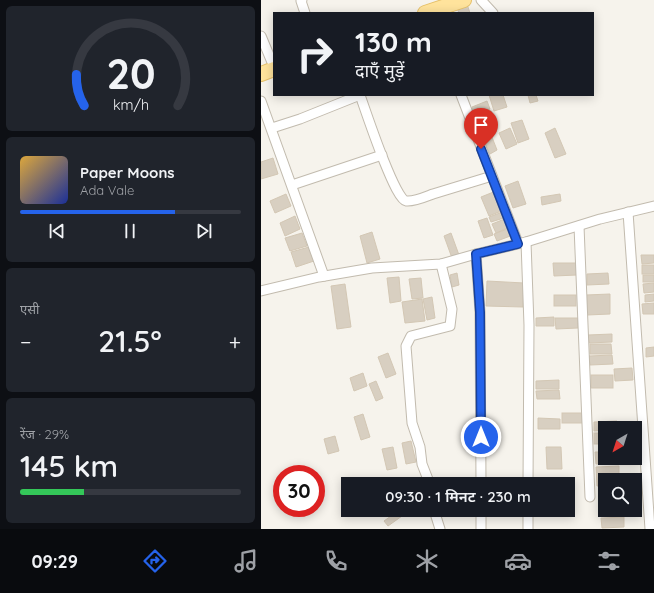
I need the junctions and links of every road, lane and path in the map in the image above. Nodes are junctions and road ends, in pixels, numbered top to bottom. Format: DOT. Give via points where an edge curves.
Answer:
graph roads {
  1 [pos="302,0"];
  2 [pos="465,0"];
  3 [pos="481,0"];
  4 [pos="305,12"];
  5 [pos="431,12"];
  6 [pos="492,12"];
  7 [pos="261,36"];
  8 [pos="273,66"];
  9 [pos="273,68"];
  10 [pos="261,74"];
  11 [pos="358,96"];
  12 [pos="360,96"];
  13 [pos="461,96"];
  14 [pos="261,101"];
  15 [pos="272,128"];
  16 [pos="382,155"];
  17 [pos="492,176"];
  18 [pos="292,185"];
  19 [pos="654,206"];
  20 [pos="628,212"];
  21 [pos="579,226"];
  22 [pos="522,243"];
  23 [pos="476,254"];
  24 [pos="441,264"];
  25 [pos="324,276"];
  26 [pos="261,291"];
  27 [pos="427,477"];
  28 [pos="481,477"];
  29 [pos="528,477"];
  30 [pos="590,497"];
  31 [pos="436,517"];
  32 [pos="481,517"];
  33 [pos="528,517"];
  34 [pos="440,529"];
  35 [pos="481,529"];
  36 [pos="528,529"];
  37 [pos="650,529"];
  1 -- 4 [label="street"];
  2 -- 5 [label="main road"];
  3 -- 6 [label="street"];
  7 -- 8 [label="street"];
  9 -- 10 [label="main road"];
  11 -- 15 [label="street"];
  12 -- 16 [label="street"];
  13 -- 17 [label="street"];
  14 -- 15 [label="street"];
  15 -- 18 [label="street"];
  16 -- 17 [label="street" via="399,193 407,201"];
  16 -- 18 [label="street"];
  17 -- 22 [label="street"];
  18 -- 25 [label="street"];
  19 -- 20 [label="street"];
  20 -- 21 [label="street"];
  20 -- 37 [label="street"];
  21 -- 22 [label="street"];
  21 -- 30 [label="street"];
  22 -- 23 [label="street"];
  22 -- 29 [label="street" via="529,325"];
  23 -- 24 [label="street"];
  23 -- 28 [label="street" via="480,312"];
  24 -- 25 [label="street" via="372,268"];
  24 -- 27 [label="street" via="452,309 450,326 411,336 406,346 413,423"];
  25 -- 26 [label="street"];
  31 -- 34 [label="street"];
  32 -- 35 [label="street"];
  33 -- 36 [label="street"];
}
